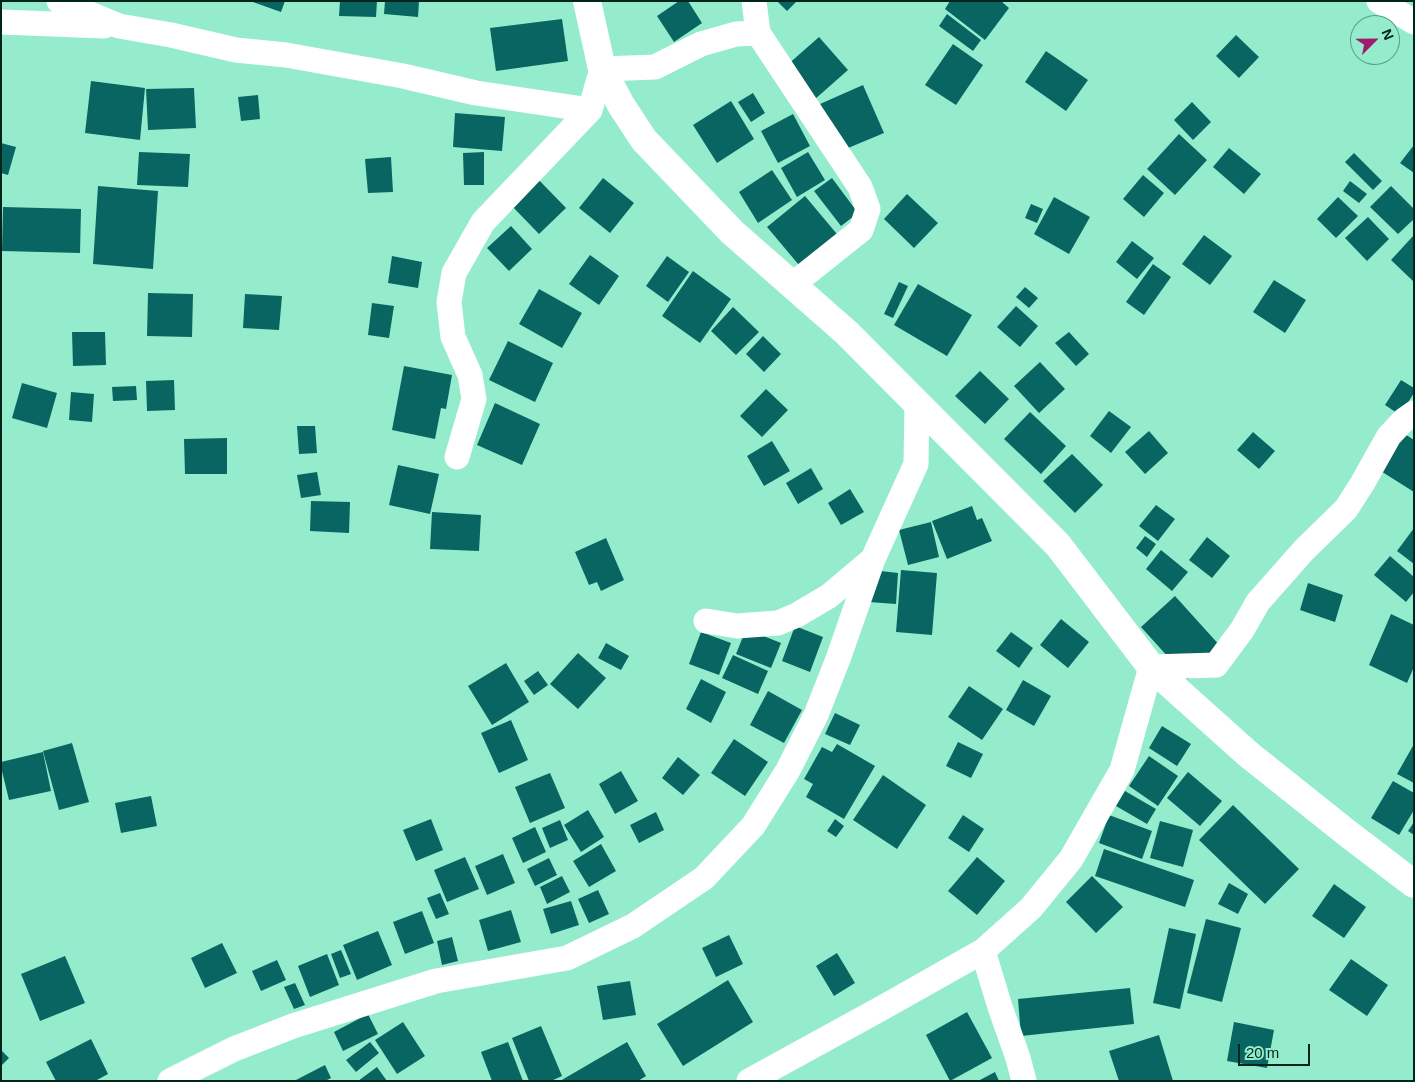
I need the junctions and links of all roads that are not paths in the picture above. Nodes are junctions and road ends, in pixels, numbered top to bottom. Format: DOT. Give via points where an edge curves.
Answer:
graph roads {
  1 [pos="60,1"];
  2 [pos="587,1"];
  3 [pos="754,1"];
  4 [pos="1379,1"];
  5 [pos="1,22"];
  6 [pos="1414,22"];
  7 [pos="119,26"];
  8 [pos="758,33"];
  9 [pos="602,69"];
  10 [pos="590,110"];
  11 [pos="792,285"];
  12 [pos="917,402"];
  13 [pos="1414,413"];
  14 [pos="457,457"];
  15 [pos="873,559"];
  16 [pos="706,621"];
  17 [pos="1151,667"];
  18 [pos="1414,884"];
  19 [pos="982,950"];
  20 [pos="170,1081"];
  21 [pos="749,1081"];
  22 [pos="1024,1081"];
  1 -- 7 [label="street"];
  2 -- 9 [label="street"];
  3 -- 8 [label="street"];
  4 -- 6 [label="street"];
  5 -- 7 [label="street"];
  7 -- 10 [label="street" via="236,50 286,55 403,76 476,93"];
  8 -- 9 [label="street" via="736,34 701,44 655,67"];
  8 -- 11 [label="street" via="860,187 868,209 861,230"];
  9 -- 10 [label="street"];
  9 -- 11 [label="street" via="620,105 644,140 732,232"];
  10 -- 14 [label="street" via="484,222 454,273 449,302 454,337 470,375 474,399"];
  11 -- 12 [label="street" via="847,333"];
  12 -- 15 [label="street" via="916,464"];
  12 -- 17 [label="street" via="1058,545"];
  13 -- 17 [label="street" via="1389,436 1346,510 1304,550 1258,602 1216,665"];
  15 -- 16 [label="street" via="829,596 778,623 737,626"];
  15 -- 20 [label="street" via="816,715 788,770 753,826 704,878 633,926 567,958 436,981 293,1026 234,1049"];
  17 -- 18 [label="street" via="1248,754"];
  17 -- 19 [label="street" via="1122,770 1071,859 1031,908"];
  19 -- 21 [label="street"];
  19 -- 22 [label="street"];
}
